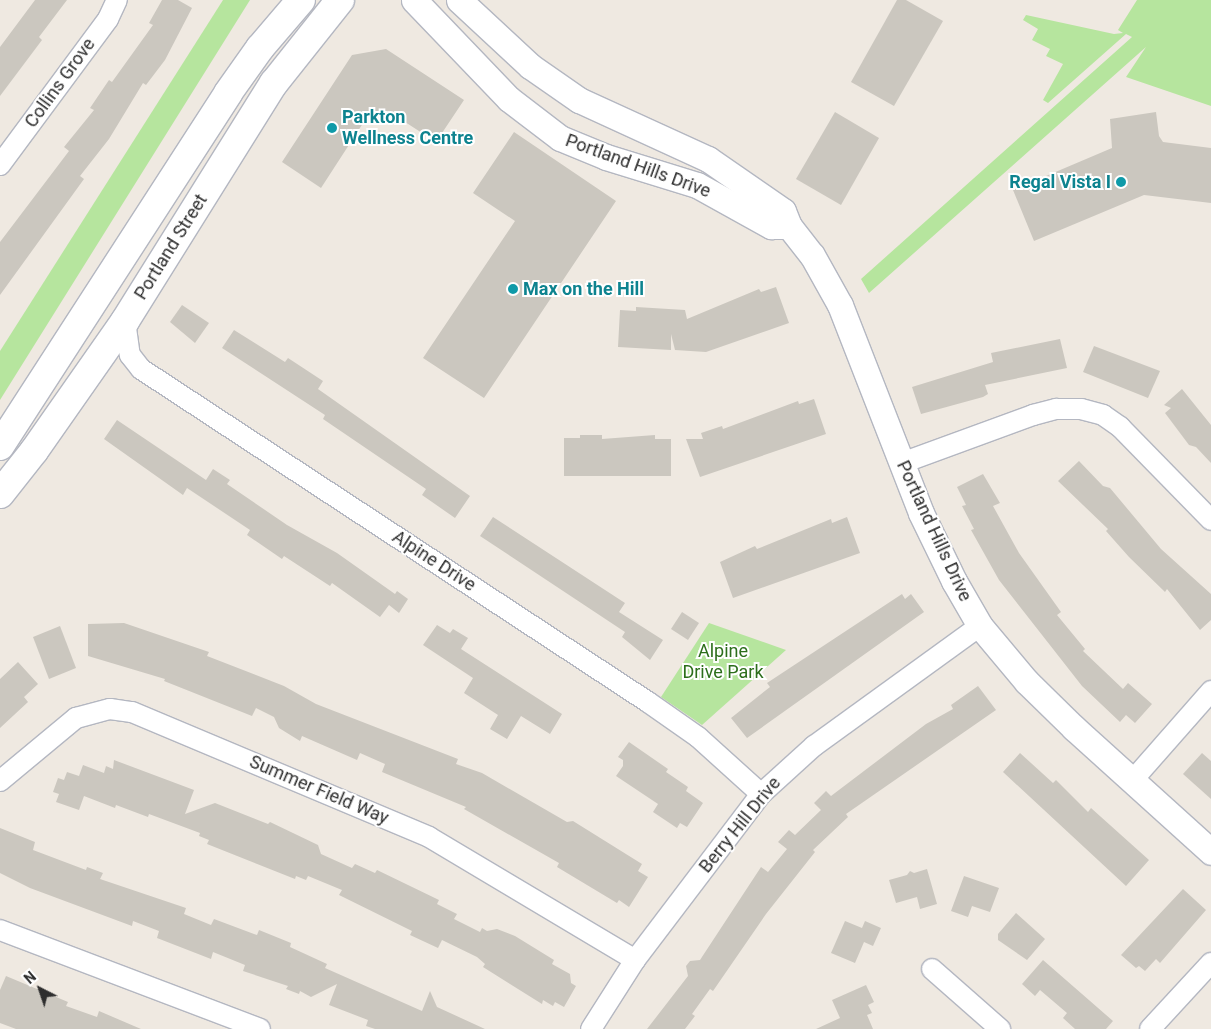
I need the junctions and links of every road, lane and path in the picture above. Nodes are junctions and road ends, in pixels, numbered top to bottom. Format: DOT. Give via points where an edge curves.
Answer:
graph roads {
  1 [pos="117,0"];
  2 [pos="301,0"];
  3 [pos="340,0"];
  4 [pos="414,0"];
  5 [pos="459,0"];
  6 [pos="0,165"];
  7 [pos="788,226"];
  8 [pos="125,321"];
  9 [pos="0,446"];
  10 [pos="902,463"];
  11 [pos="0,494"];
  12 [pos="1211,520"];
  13 [pos="980,626"];
  14 [pos="1211,691"];
  15 [pos="0,781"];
  16 [pos="1132,781"];
  17 [pos="761,794"];
  18 [pos="1211,852"];
  19 [pos="0,930"];
  20 [pos="635,960"];
  21 [pos="1211,963"];
  22 [pos="932,969"];
  23 [pos="260,1029"];
  24 [pos="591,1029"];
  25 [pos="1000,1029"];
  26 [pos="1150,1029"];
  1 -- 6 [label="street, Collins Grove" via="108,19"];
  2 -- 9 [label="main road, Portland Street" via="260,48 228,93"];
  3 -- 8 [label="main road, Portland Street" via="274,83"];
  4 -- 7 [label="street, Portland Hills Drive" via="509,98 560,138 606,157 697,185 771,226"];
  5 -- 7 [label="street, Portland Hills Drive" via="530,66 579,100 715,163 783,211"];
  7 -- 10 [label="street, Portland Hills Drive" via="812,255 840,305"];
  8 -- 11 [label="main road, Portland Street"];
  8 -- 17 [label="street, Alpine Drive" via="130,355 141,369 669,717 698,738"];
  10 -- 12 [label="street" via="1033,415 1056,409 1081,409 1103,416 1120,427"];
  10 -- 13 [label="street, Portland Hills Drive" via="954,581"];
  13 -- 16 [label="street, Portland Hills Drive" via="1027,682"];
  13 -- 17 [label="street, Berry Hill Drive" via="821,740"];
  14 -- 16 [label="street"];
  15 -- 20 [label="street, Summer Field Way" via="76,718 110,709 132,712 429,837"];
  16 -- 18 [label="street, Portland Hills Drive"];
  17 -- 20 [label="street, Berry Hill Drive"];
  19 -- 23 [label="street"];
  20 -- 24 [label="street, Berry Hill Drive"];
  21 -- 26 [label="street"];
  22 -- 25 [label="street"];
}
